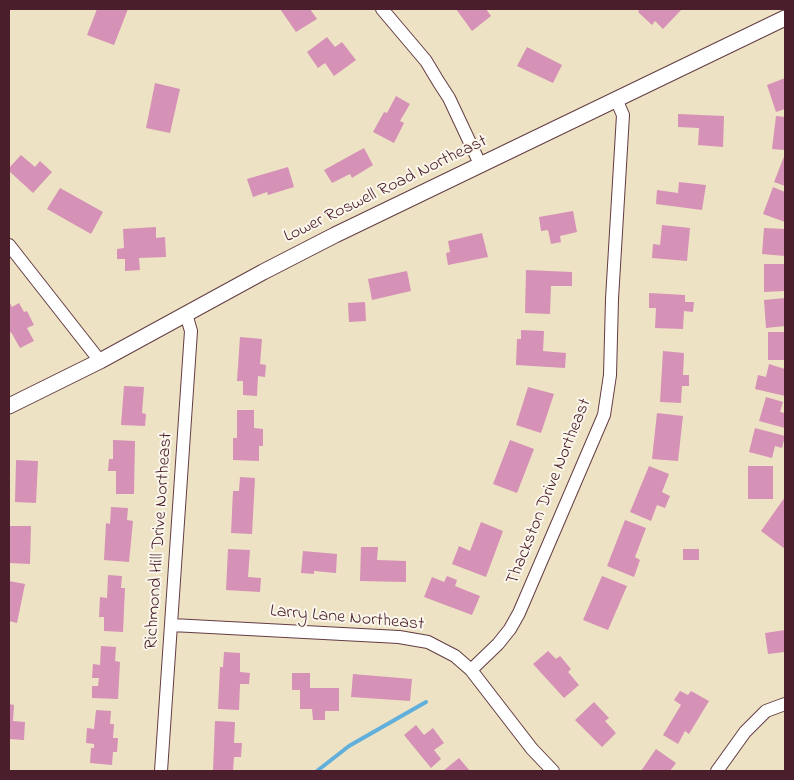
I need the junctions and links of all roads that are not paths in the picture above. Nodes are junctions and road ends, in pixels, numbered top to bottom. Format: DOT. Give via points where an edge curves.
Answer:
graph roads {
  1 [pos="382,9"];
  2 [pos="785,18"];
  3 [pos="616,99"];
  4 [pos="480,164"];
  5 [pos="9,245"];
  6 [pos="186,314"];
  7 [pos="100,361"];
  8 [pos="9,406"];
  9 [pos="172,625"];
  10 [pos="471,670"];
  11 [pos="785,704"];
  12 [pos="162,771"];
  13 [pos="553,771"];
  14 [pos="717,771"];
  1 -- 4 [label="street" via="426,61"];
  2 -- 3 [label="street, Lower Roswell Road Northeast"];
  3 -- 4 [label="street, Lower Roswell Road Northeast"];
  3 -- 10 [label="street, Thackston Drive Northeast" via="623,115 610,375 604,415 519,613 498,644"];
  4 -- 6 [label="street, Lower Roswell Road Northeast" via="327,239"];
  5 -- 7 [label="street"];
  6 -- 7 [label="street, Lower Roswell Road Northeast"];
  6 -- 9 [label="street, Richmond Hill Drive Northeast" via="191,331"];
  7 -- 8 [label="street, Lower Roswell Road Northeast"];
  9 -- 10 [label="street, Larry Lane Northeast" via="414,639 438,646"];
  9 -- 12 [label="street, Richmond Hill Drive Northeast"];
  10 -- 13 [label="street, Larry Lane Northeast"];
  11 -- 14 [label="street" via="766,711 745,732"];
}
